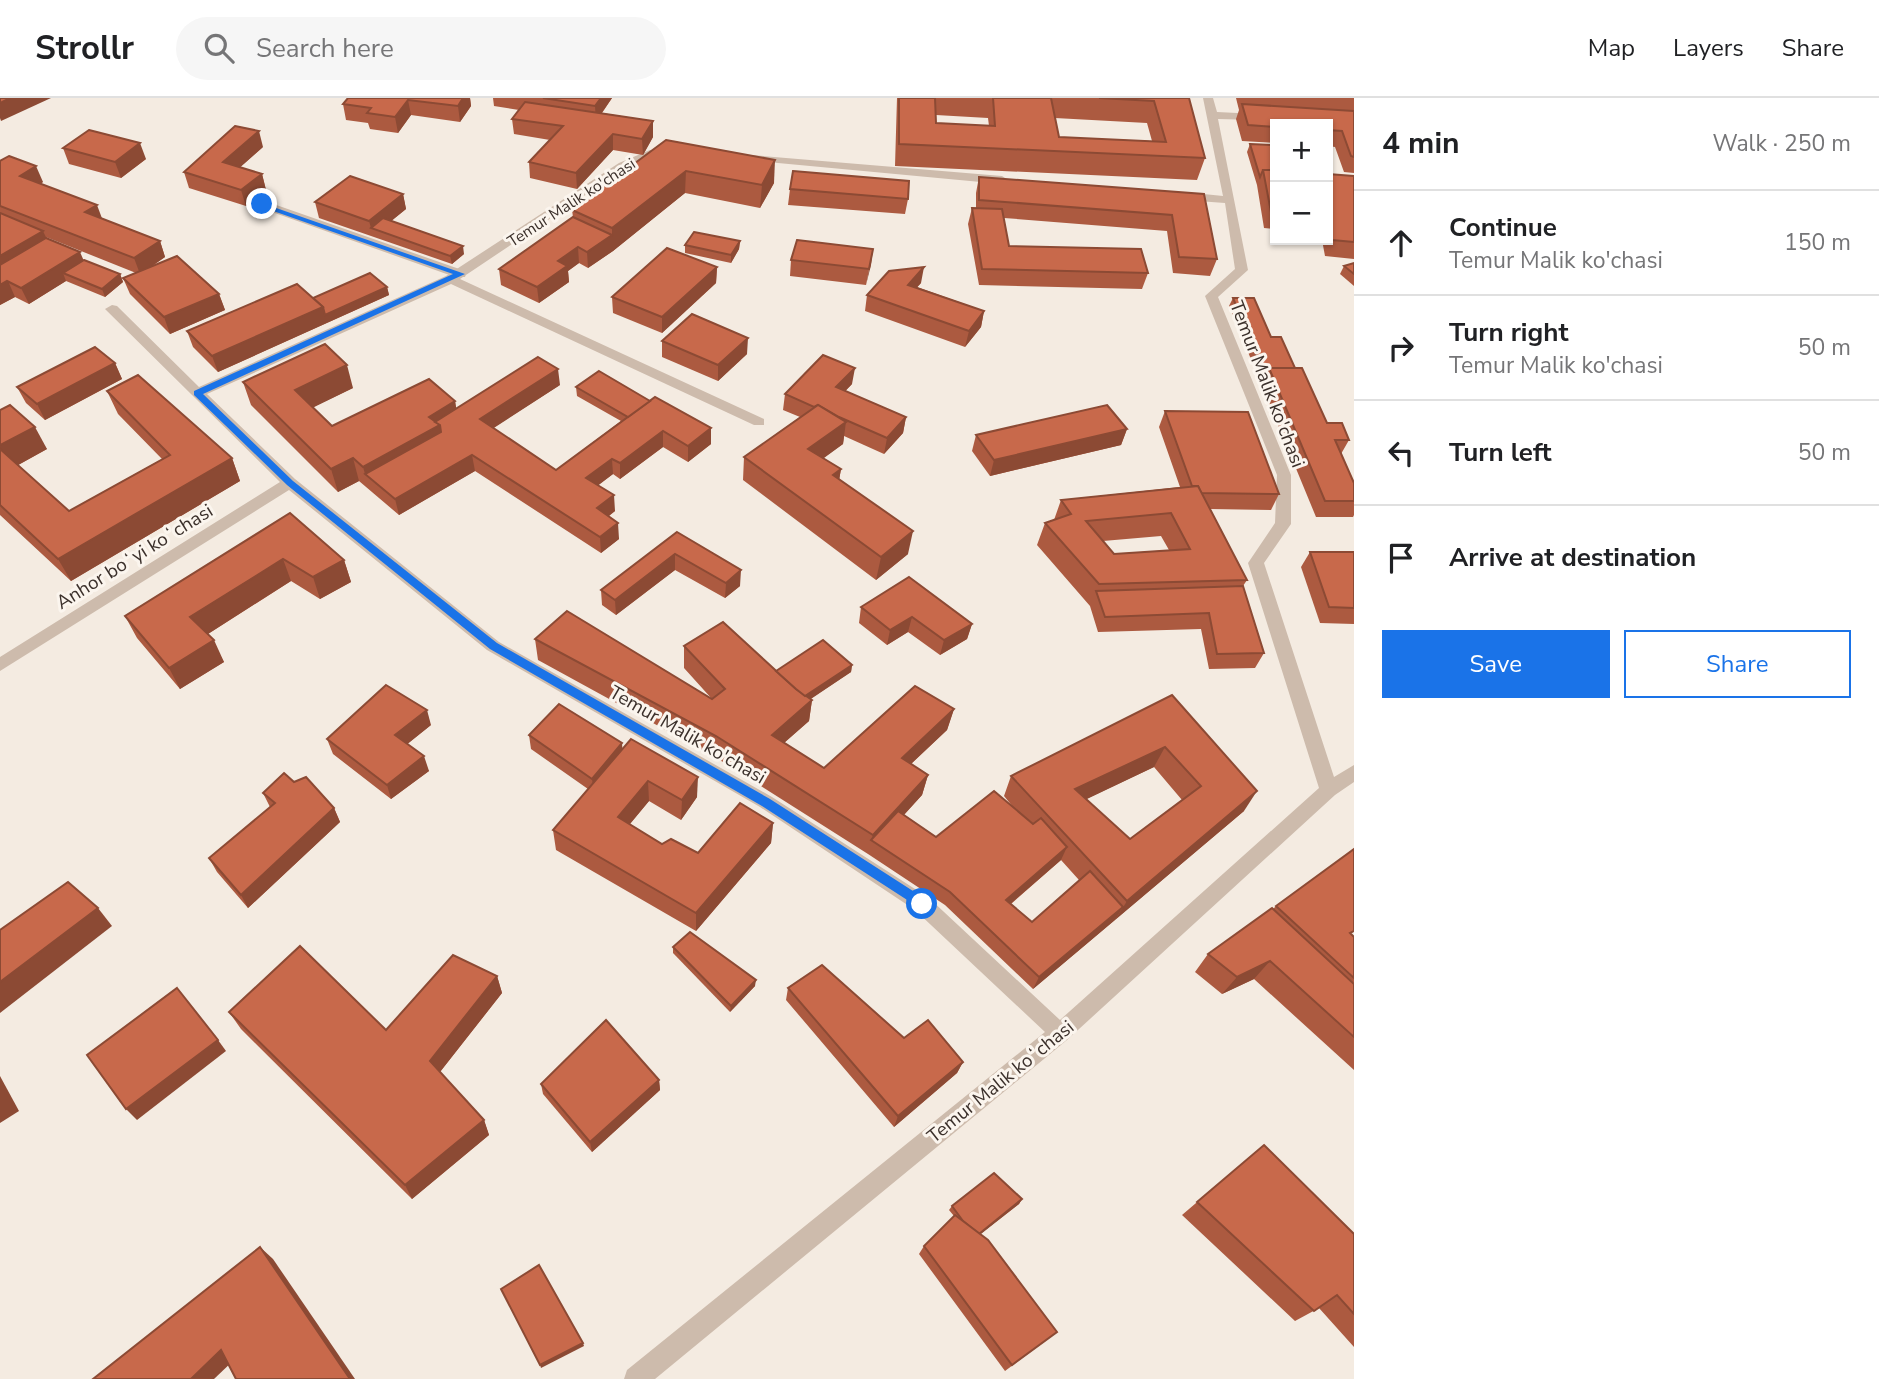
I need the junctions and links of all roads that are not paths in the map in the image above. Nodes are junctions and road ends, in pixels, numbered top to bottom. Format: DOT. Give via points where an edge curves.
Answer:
graph roads {
  1 [pos="1208,98"];
  2 [pos="1213,115"];
  3 [pos="1277,117"];
  4 [pos="682,152"];
  5 [pos="737,157"];
  6 [pos="1010,181"];
  7 [pos="1174,195"];
  8 [pos="1229,200"];
  9 [pos="262,204"];
  10 [pos="456,277"];
  11 [pos="112,309"];
  12 [pos="197,393"];
  13 [pos="759,422"];
  14 [pos="290,483"];
  15 [pos="0,665"];
  16 [pos="1354,772"];
  17 [pos="1329,790"];
  18 [pos="1060,1032"];
  19 [pos="636,1379"];
  1 -- 2 [label="street, Temur Malik ko'chasi"];
  2 -- 3 [label="street"];
  2 -- 8 [label="street, Temur Malik ko'chasi"];
  4 -- 10 [label="street, Temur Malik ko'chasi" via="650,153 624,165"];
  5 -- 6 [label="street"];
  7 -- 8 [label="street"];
  8 -- 17 [label="street, Temur Malik ko'chasi" via="1242,270 1211,296 1284,475 1283,524 1256,563"];
  9 -- 10 [label="street"];
  10 -- 12 [label="street, Temur Malik ko'chasi"];
  10 -- 13 [label="street"];
  11 -- 12 [label="street, Temur Malik ko'chasi"];
  12 -- 14 [label="street, Temur Malik ko'chasi"];
  14 -- 15 [label="street, Anhor boʻyi koʻchasi"];
  14 -- 18 [label="street, Temur Malik ko'chasi" via="494,646 766,802 922,904"];
  16 -- 17 [label="street, Temur Malik koʻchasi"];
  17 -- 18 [label="street, Temur Malik koʻchasi"];
  18 -- 19 [label="street, Temur Malik koʻchasi"];
}
